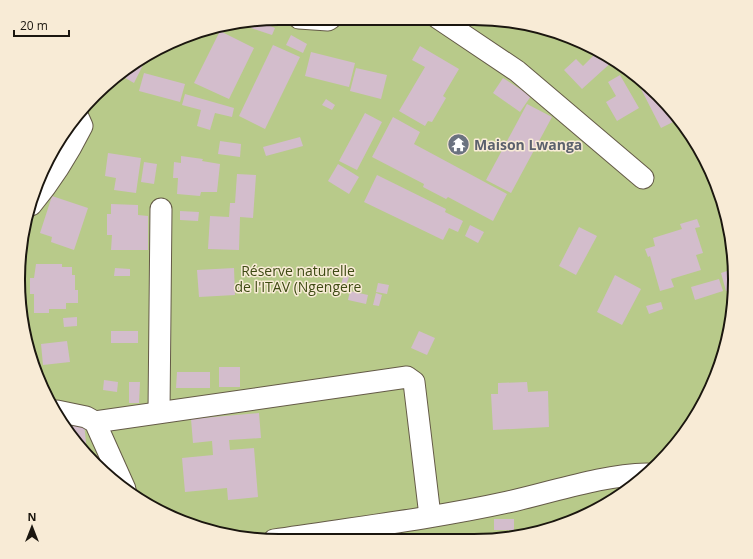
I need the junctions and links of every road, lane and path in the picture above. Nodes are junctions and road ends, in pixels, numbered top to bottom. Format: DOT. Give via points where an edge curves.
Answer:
graph roads {
  1 [pos="448,25"];
  2 [pos="80,122"];
  3 [pos="643,178"];
  4 [pos="41,191"];
  5 [pos="161,208"];
  6 [pos="62,412"];
  7 [pos="159,412"];
  8 [pos="95,422"];
  9 [pos="637,474"];
  10 [pos="120,477"];
  11 [pos="430,516"];
  12 [pos="313,534"];
  1 -- 3 [label="street" via="517,71"];
  2 -- 4 [label="street" via="82,126 78,134"];
  5 -- 7 [label="street"];
  6 -- 8 [label="street" via="86,417"];
  7 -- 8 [label="street" via="142,417"];
  7 -- 11 [label="street" via="407,377 414,382"];
  8 -- 10 [label="street"];
  9 -- 11 [label="street" via="623,474 507,502"];
  11 -- 12 [label="street"];
}
